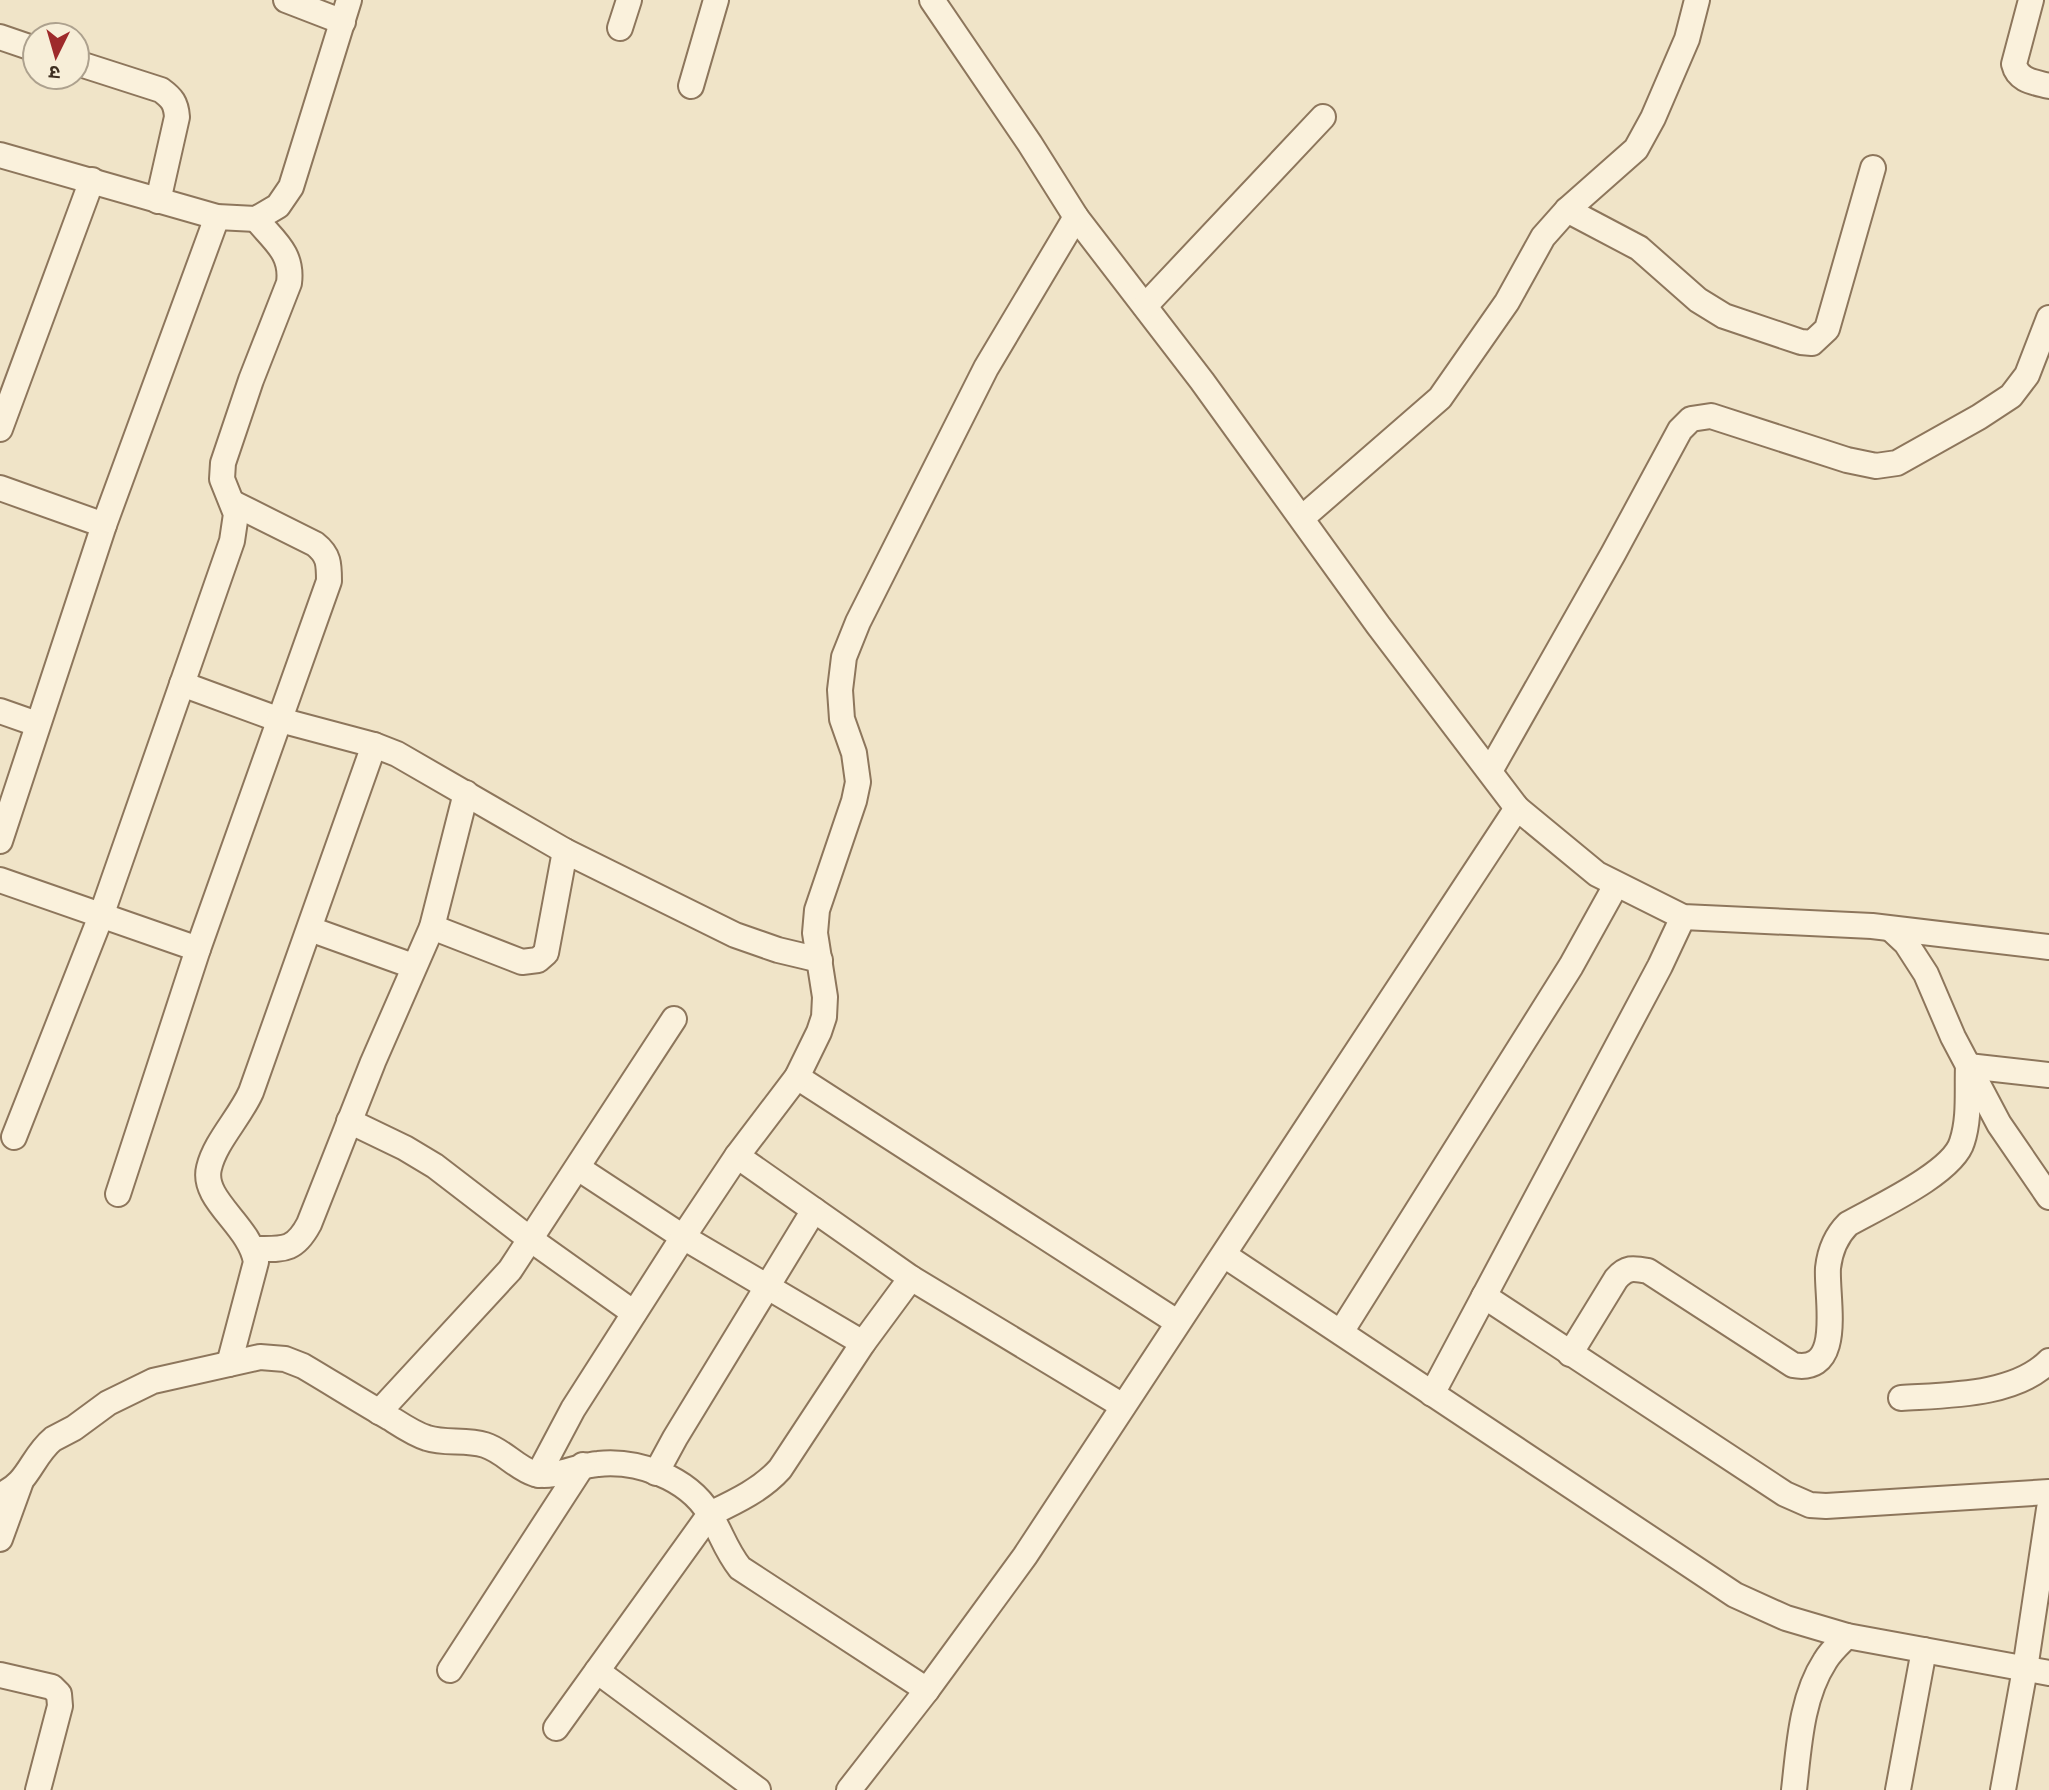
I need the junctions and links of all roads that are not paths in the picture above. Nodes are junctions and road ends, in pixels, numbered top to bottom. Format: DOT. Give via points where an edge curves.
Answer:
graph roads {
  1 [pos="286,0"];
  2 [pos="629,0"];
  3 [pos="716,0"];
  4 [pos="932,0"];
  5 [pos="1697,0"];
  6 [pos="2031,0"];
  7 [pos="346,11"];
  8 [pos="620,28"];
  9 [pos="0,37"];
  10 [pos="21,44"];
  11 [pos="91,67"];
  12 [pos="691,86"];
  13 [pos="2049,86"];
  14 [pos="1323,117"];
  15 [pos="0,155"];
  16 [pos="1873,168"];
  17 [pos="92,180"];
  18 [pos="158,201"];
  19 [pos="1567,210"];
  20 [pos="216,217"];
  21 [pos="1076,217"];
  22 [pos="256,219"];
  23 [pos="1144,306"];
  24 [pos="2049,318"];
  25 [pos="0,429"];
  26 [pos="0,488"];
  27 [pos="233,503"];
  28 [pos="1302,518"];
  29 [pos="104,525"];
  30 [pos="182,684"];
  31 [pos="0,711"];
  32 [pos="280,720"];
  33 [pos="37,724"];
  34 [pos="374,746"];
  35 [pos="1490,771"];
  36 [pos="466,793"];
  37 [pos="6,804"];
  38 [pos="1517,808"];
  39 [pos="0,841"];
  40 [pos="565,851"];
  41 [pos="0,880"];
  42 [pos="1616,885"];
  43 [pos="101,916"];
  44 [pos="1683,917"];
  45 [pos="432,927"];
  46 [pos="310,929"];
  47 [pos="1891,929"];
  48 [pos="2049,947"];
  49 [pos="198,949"];
  50 [pos="820,960"];
  51 [pos="413,966"];
  52 [pos="674,1019"];
  53 [pos="1968,1066"];
  54 [pos="2049,1075"];
  55 [pos="797,1077"];
  56 [pos="349,1121"];
  57 [pos="14,1137"];
  58 [pos="737,1156"];
  59 [pos="578,1168"];
  60 [pos="118,1194"];
  61 [pos="2048,1194"];
  62 [pos="814,1210"];
  63 [pos="682,1237"];
  64 [pos="530,1239"];
  65 [pos="254,1249"];
  66 [pos="1224,1255"];
  67 [pos="911,1278"];
  68 [pos="768,1288"];
  69 [pos="1484,1296"];
  70 [pos="634,1313"];
  71 [pos="1177,1322"];
  72 [pos="1341,1332"];
  73 [pos="863,1343"];
  74 [pos="1570,1354"];
  75 [pos="2049,1361"];
  76 [pos="229,1364"];
  77 [pos="1432,1394"];
  78 [pos="1901,1398"];
  79 [pos="1123,1406"];
  80 [pos="380,1412"];
  81 [pos="583,1465"];
  82 [pos="656,1473"];
  83 [pos="538,1475"];
  84 [pos="10,1490"];
  85 [pos="2049,1492"];
  86 [pos="2049,1509"];
  87 [pos="710,1514"];
  88 [pos="0,1539"];
  89 [pos="1847,1636"];
  90 [pos="1924,1650"];
  91 [pos="450,1670"];
  92 [pos="597,1671"];
  93 [pos="2037,1671"];
  94 [pos="0,1675"];
  95 [pos="927,1690"];
  96 [pos="556,1728"];
  97 [pos="38,1790"];
  98 [pos="758,1790"];
  99 [pos="849,1790"];
  100 [pos="1794,1790"];
  101 [pos="1898,1790"];
  102 [pos="2003,1790"];
  1 -- 7 [label="street"];
  2 -- 8 [label="street"];
  3 -- 12 [label="street"];
  4 -- 21 [label="street"];
  5 -- 19 [label="street" via="1687,39 1636,149"];
  6 -- 13 [label="street" via="2014,64 2022,78"];
  7 -- 22 [label="street" via="291,187 278,206"];
  9 -- 10 [label="street"];
  11 -- 18 [label="street" via="160,90 176,105"];
  14 -- 23 [label="street"];
  15 -- 17 [label="street"];
  16 -- 19 [label="street" via="1827,329 1812,343 1724,316 1698,300 1639,248"];
  17 -- 18 [label="street"];
  17 -- 25 [label="street"];
  18 -- 20 [label="street"];
  19 -- 28 [label="street" via="1543,237 1507,302 1440,398"];
  20 -- 22 [label="street"];
  20 -- 29 [label="street"];
  21 -- 23 [label="street"];
  21 -- 50 [label="street" via="986,368 844,657 842,719 858,782 817,910"];
  22 -- 27 [label="street" via="288,258 289,283 223,463 222,479"];
  23 -- 28 [label="street"];
  24 -- 35 [label="street" via="2028,376 2011,397 1896,463 1876,466 1847,460 1711,416 1691,419 1680,430"];
  26 -- 29 [label="street"];
  27 -- 30 [label="street" via="232,541"];
  27 -- 32 [label="street" via="316,544 329,562 329,581"];
  28 -- 35 [label="street"];
  29 -- 33 [label="street"];
  30 -- 32 [label="street"];
  30 -- 43 [label="street"];
  31 -- 33 [label="street"];
  32 -- 34 [label="street"];
  32 -- 49 [label="street"];
  33 -- 37 [label="street"];
  34 -- 36 [label="street"];
  34 -- 46 [label="street"];
  35 -- 38 [label="street"];
  36 -- 40 [label="street"];
  36 -- 45 [label="street"];
  37 -- 39 [label="street"];
  38 -- 42 [label="street" via="1570,854"];
  38 -- 66 [label="street"];
  40 -- 45 [label="street" via="546,953 538,960 522,962"];
  40 -- 50 [label="street" via="735,935"];
  41 -- 43 [label="street"];
  42 -- 44 [label="street"];
  42 -- 72 [label="street" via="1571,966"];
  43 -- 49 [label="street"];
  43 -- 57 [label="street"];
  44 -- 47 [label="street"];
  44 -- 69 [label="street"];
  45 -- 51 [label="street"];
  46 -- 51 [label="street"];
  46 -- 65 [label="street" via="251,1092 208,1170 208,1187"];
  47 -- 48 [label="street"];
  47 -- 53 [label="street" via="1926,974"];
  49 -- 60 [label="street"];
  50 -- 55 [label="street" via="824,1017"];
  51 -- 56 [label="street"];
  52 -- 59 [label="street"];
  53 -- 54 [label="street"];
  53 -- 61 [label="street" via="1998,1124"];
  53 -- 74 [label="street" via="1966,1126 1962,1146 1952,1159 1838,1234 1828,1267 1829,1344 1823,1357 1813,1364 1793,1366 1648,1271 1634,1268 1623,1270 1616,1279"];
  55 -- 58 [label="street"];
  55 -- 71 [label="street"];
  56 -- 64 [label="street" via="435,1166"];
  56 -- 65 [label="street" via="302,1238 281,1249"];
  58 -- 62 [label="street"];
  58 -- 63 [label="street"];
  59 -- 63 [label="street"];
  59 -- 64 [label="street"];
  62 -- 67 [label="street"];
  62 -- 68 [label="street"];
  63 -- 68 [label="street"];
  63 -- 70 [label="street"];
  64 -- 70 [label="street"];
  64 -- 80 [label="street" via="509,1270"];
  65 -- 76 [label="street" via="255,1273"];
  66 -- 71 [label="street"];
  66 -- 72 [label="street"];
  67 -- 73 [label="street"];
  67 -- 79 [label="street"];
  68 -- 73 [label="street"];
  68 -- 82 [label="street"];
  69 -- 74 [label="street"];
  69 -- 77 [label="street"];
  70 -- 83 [label="street" via="573,1409"];
  71 -- 79 [label="street"];
  72 -- 77 [label="street"];
  73 -- 87 [label="street" via="774,1475"];
  74 -- 85 [label="street" via="1785,1494 1810,1505"];
  75 -- 78 [label="street" via="2042,1369 1979,1393"];
  76 -- 80 [label="street" via="260,1357 285,1359"];
  76 -- 84 [label="street" via="153,1381 108,1403 43,1447"];
  77 -- 89 [label="street" via="1735,1595 1786,1618"];
  79 -- 95 [label="street" via="1025,1556"];
  80 -- 83 [label="street" via="426,1438 484,1445"];
  81 -- 82 [label="street" via="614,1462"];
  81 -- 83 [label="street"];
  81 -- 91 [label="street"];
  82 -- 87 [label="street" via="699,1499"];
  84 -- 88 [label="street"];
  86 -- 93 [label="street"];
  87 -- 92 [label="street"];
  87 -- 95 [label="street" via="727,1552 740,1568"];
  89 -- 90 [label="street"];
  89 -- 100 [label="street" via="1825,1659 1815,1679 1801,1728"];
  90 -- 93 [label="street"];
  90 -- 101 [label="street"];
  92 -- 96 [label="street"];
  92 -- 98 [label="street"];
  93 -- 102 [label="street"];
  94 -- 97 [label="street" via="52,1688 59,1694 60,1706"];
  95 -- 99 [label="street"];
}
